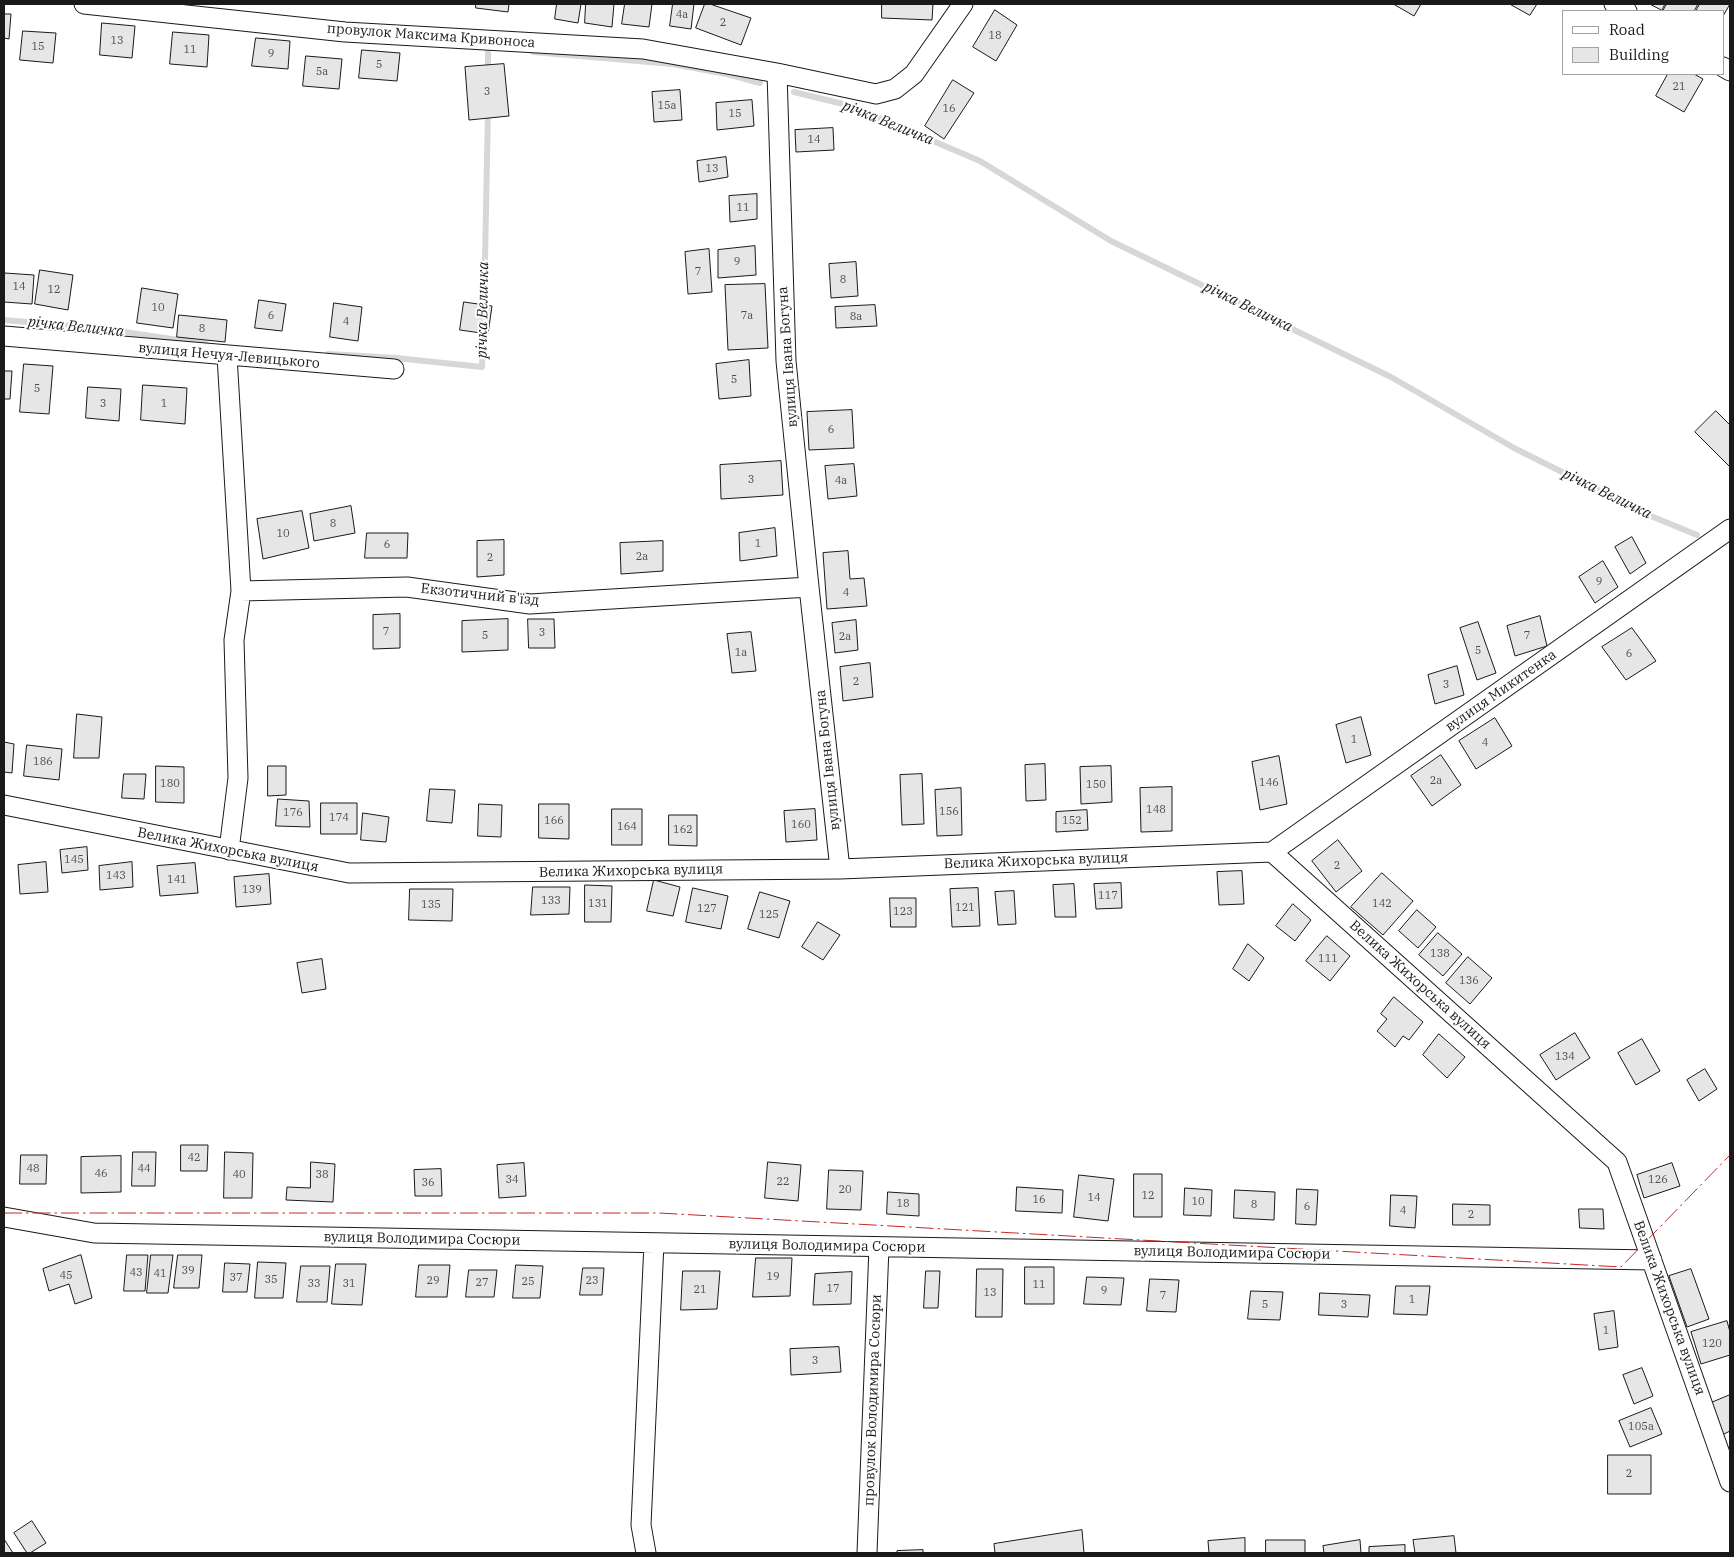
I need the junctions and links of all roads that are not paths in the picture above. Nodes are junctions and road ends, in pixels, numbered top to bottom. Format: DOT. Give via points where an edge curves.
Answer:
graph roads {
  1 [pos="84,4"];
  2 [pos="963,4"];
  3 [pos="1614,4"];
  4 [pos="1625,10"];
  5 [pos="777,73"];
  6 [pos="4,336"];
  7 [pos="227,356"];
  8 [pos="394,369"];
  9 [pos="1730,529"];
  10 [pos="809,587"];
  11 [pos="241,591"];
  12 [pos="4,805"];
  13 [pos="229,850"];
  14 [pos="1272,852"];
  15 [pos="840,869"];
  16 [pos="4,1217"];
  17 [pos="654,1243"];
  18 [pos="879,1247"];
  19 [pos="1652,1260"];
  20 [pos="1730,1482"];
  21 [pos="646,1553"];
  22 [pos="867,1553"];
  1 -- 5 [label="street, провулок Максима Кривоноса" via="345,32 643,49"];
  2 -- 5 [label="street" via="914,74 895,89 876,94"];
  3 -- 4 [label="street"];
  5 -- 10 [label="street, вулиця Івана Богуна" via="786,361"];
  6 -- 7 [label="street, вулиця Нечуя-Левицького"];
  7 -- 8 [label="street, вулиця Нечуя-Левицького"];
  7 -- 11 [label="street"];
  9 -- 14 [label="street, вулиця Микитенка"];
  10 -- 11 [label="street, Екзотичний в'їзд" via="530,604 407,587"];
  10 -- 15 [label="street, вулиця Івана Богуна"];
  11 -- 13 [label="street" via="234,640 238,778"];
  12 -- 13 [label="street, Велика Жихорська вулиця"];
  13 -- 15 [label="street, Велика Жихорська вулиця" via="349,873"];
  14 -- 15 [label="street, Велика Жихорська вулиця"];
  14 -- 19 [label="street, Велика Жихорська вулиця" via="1616,1162"];
  16 -- 17 [label="street, вулиця Володимира Сосюри" via="94,1233"];
  17 -- 18 [label="street, вулиця Володимира Сосюри"];
  17 -- 21 [label="street" via="641,1525"];
  18 -- 19 [label="street, вулиця Володимира Сосюри"];
  18 -- 22 [label="street, провулок Володимира Сосюри"];
  19 -- 20 [label="street, Велика Жихорська вулиця"];
}
